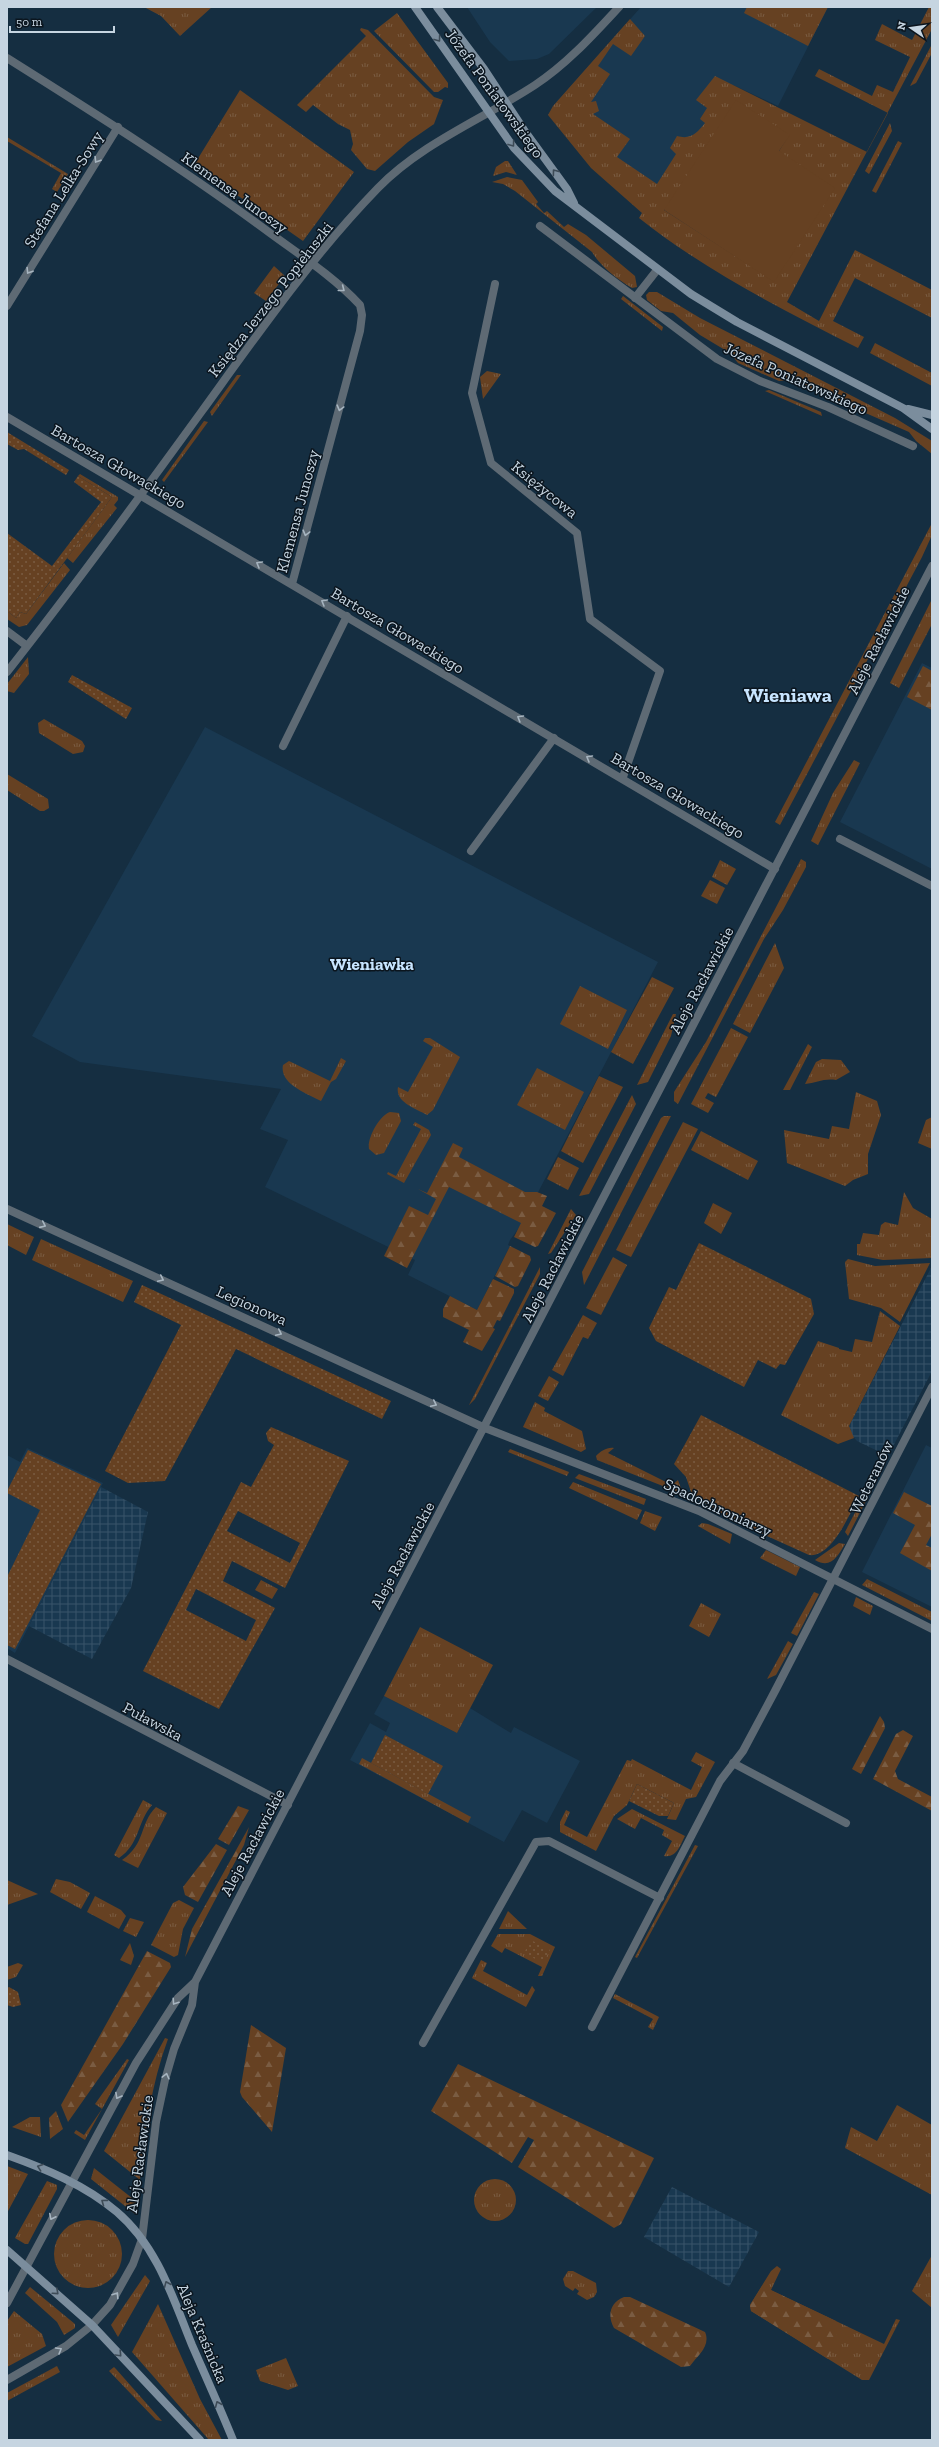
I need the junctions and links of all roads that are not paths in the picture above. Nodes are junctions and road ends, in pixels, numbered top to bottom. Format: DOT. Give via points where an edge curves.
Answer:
graph roads {
  1 [pos="415,7"];
  2 [pos="437,7"];
  3 [pos="619,7"];
  4 [pos="7,58"];
  5 [pos="507,101"];
  6 [pos="490,113"];
  7 [pos="118,127"];
  8 [pos="576,206"];
  9 [pos="540,226"];
  10 [pos="312,265"];
  11 [pos="658,270"];
  12 [pos="495,284"];
  13 [pos="635,298"];
  14 [pos="7,306"];
  15 [pos="903,408"];
  16 [pos="932,415"];
  17 [pos="7,417"];
  18 [pos="932,429"];
  19 [pos="913,446"];
  20 [pos="141,495"];
  21 [pos="932,566"];
  22 [pos="292,584"];
  23 [pos="347,616"];
  24 [pos="7,631"];
  25 [pos="27,646"];
  26 [pos="7,672"];
  27 [pos="554,738"];
  28 [pos="283,746"];
  29 [pos="623,777"];
  30 [pos="840,839"];
  31 [pos="471,851"];
  32 [pos="775,869"];
  33 [pos="932,886"];
  34 [pos="7,1209"];
  35 [pos="932,1387"];
  36 [pos="485,1428"];
  37 [pos="835,1579"];
  38 [pos="932,1629"];
  39 [pos="7,1660"];
  40 [pos="733,1763"];
  41 [pos="288,1805"];
  42 [pos="846,1823"];
  43 [pos="660,1898"];
  44 [pos="195,1982"];
  45 [pos="592,2027"];
  46 [pos="423,2043"];
  47 [pos="7,2155"];
  48 [pos="70,2182"];
  49 [pos="142,2239"];
  50 [pos="7,2250"];
  51 [pos="27,2266"];
  52 [pos="7,2303"];
  53 [pos="92,2325"];
  54 [pos="7,2380"];
  55 [pos="200,2440"];
  56 [pos="233,2440"];
  1 -- 6 [label="main road, Józefa Poniatowskiego, one-way"];
  2 -- 5 [label="main road, Józefa Poniatowskiego"];
  3 -- 5 [label="street, Księdza Jerzego Popiełuszki" via="583,46 557,68"];
  4 -- 7 [label="street, Klemensa Junoszy"];
  5 -- 6 [label="street, Księdza Jerzego Popiełuszki"];
  8 -- 5 [label="main road, Józefa Poniatowskiego, one-way" via="568,189 524,130"];
  6 -- 8 [label="main road, Józefa Poniatowskiego, one-way" via="514,148 555,191"];
  6 -- 10 [label="street, Księdza Jerzego Popiełuszki" via="445,138 392,175"];
  7 -- 10 [label="street, Klemensa Junoszy" via="228,202"];
  7 -- 14 [label="street, Stefana Lelka-Sowy, one-way"];
  8 -- 11 [label="main road, Józefa Poniatowskiego"];
  9 -- 13 [label="street, Józefa Poniatowskiego"];
  10 -- 20 [label="street, Księdza Jerzego Popiełuszki" via="259,332"];
  10 -- 22 [label="street, Klemensa Junoszy, one-way" via="353,298 360,305 362,315 360,331"];
  11 -- 13 [label="street"];
  11 -- 15 [label="main road, Józefa Poniatowskiego" via="737,322"];
  12 -- 29 [label="street, Księżycowa" via="472,393 491,463 577,533 590,619 660,671"];
  13 -- 19 [label="street, Józefa Poniatowskiego" via="717,359 760,381 828,407"];
  15 -- 16 [label="main road, Józefa Poniatowskiego"];
  15 -- 18 [label="main road, Józefa Poniatowskiego"];
  17 -- 20 [label="street, Bartosza Głowackiego"];
  22 -- 20 [label="street, Bartosza Głowackiego, one-way"];
  20 -- 25 [label="street, Księdza Jerzego Popiełuszki"];
  21 -- 32 [label="street, Aleje Racławickie"];
  23 -- 22 [label="street, Bartosza Głowackiego, one-way"];
  27 -- 23 [label="street, Bartosza Głowackiego, one-way"];
  23 -- 28 [label="street"];
  24 -- 25 [label="street"];
  25 -- 26 [label="street, Księdza Jerzego Popiełuszki"];
  29 -- 27 [label="street, Bartosza Głowackiego, one-way"];
  27 -- 31 [label="street"];
  29 -- 32 [label="street, Bartosza Głowackiego"];
  30 -- 33 [label="street"];
  32 -- 36 [label="street, Aleje Racławickie"];
  34 -- 36 [label="street, Legionowa, one-way"];
  35 -- 37 [label="street, Weteranów"];
  36 -- 37 [label="street, Spadochroniarzy" via="546,1454 685,1504"];
  36 -- 41 [label="street, Aleje Racławickie"];
  37 -- 38 [label="street, Spadochroniarzy"];
  37 -- 40 [label="street, Weteranów" via="743,1751"];
  39 -- 41 [label="street, Puławska"];
  40 -- 42 [label="street"];
  40 -- 43 [label="street, Weteranów" via="720,1781"];
  41 -- 44 [label="street, Aleje Racławickie"];
  43 -- 45 [label="street, Weteranów"];
  43 -- 46 [label="street" via="549,1840 536,1842"];
  44 -- 48 [label="street, Aleje Racławickie, one-way" via="178,1998 136,2063"];
  49 -- 44 [label="street, Aleje Racławickie, one-way" via="145,2201 162,2093 174,2049 192,2005"];
  48 -- 47 [label="main road, Aleja Kraśnicka, one-way" via="49,2170"];
  49 -- 48 [label="main road, Aleja Kraśnicka, one-way" via="117,2212 99,2198"];
  48 -- 51 [label="street, Aleje Racławickie, one-way"];
  53 -- 49 [label="street, Aleje Racławickie, one-way" via="123,2285"];
  56 -- 49 [label="main road, Aleja Kraśnicka, one-way" via="163,2275"];
  50 -- 51 [label="main road"];
  51 -- 52 [label="street, Aleje Racławickie"];
  51 -- 53 [label="main road, one-way"];
  54 -- 53 [label="street, Aleje Racławickie, one-way" via="66,2346"];
  53 -- 55 [label="main road, one-way"];
}
